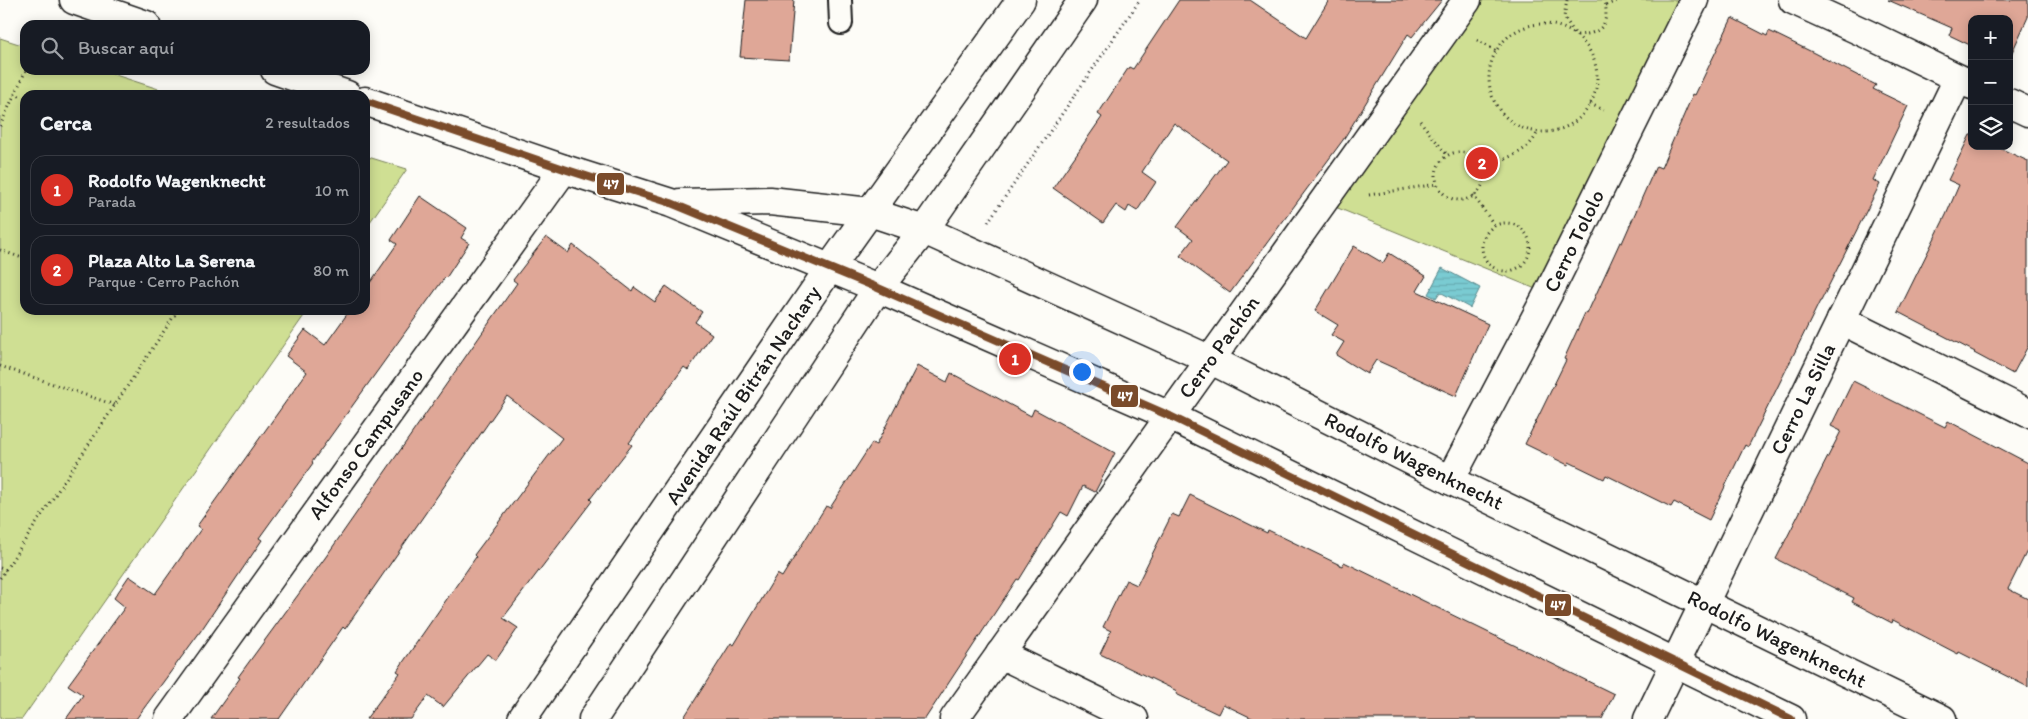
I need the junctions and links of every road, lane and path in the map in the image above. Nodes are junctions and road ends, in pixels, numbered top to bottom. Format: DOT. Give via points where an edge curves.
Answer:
graph roads {
  1 [pos="74,0"];
  2 [pos="840,0"];
  3 [pos="1021,0"];
  4 [pos="1083,0"];
  5 [pos="1140,0"];
  6 [pos="1467,0"];
  7 [pos="1567,0"];
  8 [pos="1605,0"];
  9 [pos="1620,0"];
  10 [pos="1694,0"];
  11 [pos="1793,0"];
  12 [pos="1606,5"];
  13 [pos="132,20"];
  14 [pos="841,23"];
  15 [pos="1576,35"];
  16 [pos="24,75"];
  17 [pos="289,75"];
  18 [pos="1965,82"];
  19 [pos="333,90"];
  20 [pos="14,94"];
  21 [pos="1399,95"];
  22 [pos="20,96"];
  23 [pos="370,103"];
  24 [pos="2013,105"];
  25 [pos="2028,112"];
  26 [pos="0,126"];
  27 [pos="1538,131"];
  28 [pos="1448,156"];
  29 [pos="1481,166"];
  30 [pos="564,169"];
  31 [pos="1437,184"];
  32 [pos="1473,195"];
  33 [pos="1322,202"];
  34 [pos="671,203"];
  35 [pos="870,212"];
  36 [pos="1495,226"];
  37 [pos="924,230"];
  38 [pos="0,250"];
  39 [pos="968,251"];
  40 [pos="20,257"];
  41 [pos="829,269"];
  42 [pos="878,288"];
  43 [pos="175,315"];
  44 [pos="1842,320"];
  45 [pos="1210,360"];
  46 [pos="0,366"];
  47 [pos="114,405"];
  48 [pos="2028,413"];
  49 [pos="1170,416"];
  50 [pos="1450,480"];
  51 [pos="0,568"];
  52 [pos="6,570"];
  53 [pos="0,578"];
  54 [pos="1704,604"];
  55 [pos="1000,654"];
  56 [pos="1674,662"];
  57 [pos="168,719"];
  58 [pos="522,719"];
  59 [pos="593,719"];
  60 [pos="954,719"];
  61 [pos="1134,719"];
  62 [pos="1648,719"];
  63 [pos="1791,719"];
  64 [pos="1942,719"];
  1 -- 13 [label="street"];
  2 -- 14 [label="lane"];
  3 -- 35 [label="street, Avenida Raúl Bitrán Nachary"];
  4 -- 37 [label="street"];
  5 -- 39 [label="path"];
  6 -- 21 [label="street, Cerro Pachón"];
  7 -- 15 [label="path" via="1564,17"];
  8 -- 12 [label="path"];
  9 -- 12 [label="path"];
  10 -- 50 [label="street, Cerro Tololo" via="1548,294"];
  11 -- 18 [label="street"];
  12 -- 15 [label="path" via="1602,26 1594,34"];
  15 -- 27 [label="path" via="1594,59 1596,90 1580,118 1550,132"];
  15 -- 27 [label="path" via="1560,27 1541,24 1524,28 1508,37 1496,51 1490,75 1494,100 1517,126"];
  16 -- 20 [label="path"];
  17 -- 19 [label="street"];
  18 -- 44 [label="street, Cerro La Silla"];
  20 -- 22 [label="path"];
  20 -- 26 [label="path"];
  21 -- 28 [label="path"];
  21 -- 33 [label="street, Cerro Pachón"];
  23 -- 30 [label="street, Rodolfo Wagenknecht"];
  24 -- 25 [label="street"];
  27 -- 29 [label="path" via="1534,141 1520,152"];
  28 -- 29 [label="path" via="1467,153"];
  28 -- 31 [label="path" via="1439,165"];
  29 -- 32 [label="path" via="1483,179"];
  30 -- 34 [label="street, Rodolfo Wagenknecht"];
  30 -- 57 [label="street, Alfonso Campusano"];
  31 -- 32 [label="path" via="1450,198 1464,200"];
  31 -- 33 [label="path"];
  32 -- 36 [label="path"];
  33 -- 45 [label="street, Cerro Pachón"];
  34 -- 35 [label="street, Rodolfo Wagenknecht" via="770,201"];
  34 -- 41 [label="street, Rodolfo Wagenknecht"];
  35 -- 37 [label="street, Rodolfo Wagenknecht"];
  35 -- 41 [label="street, Avenida Raúl Bitrán Nachary"];
  36 -- 36 [label="path" via="1482,244 1486,260 1499,270 1515,270 1527,259 1530,251 1527,236 1523,229 1509,223"];
  37 -- 39 [label="street, Rodolfo Wagenknecht"];
  37 -- 42 [label="street"];
  38 -- 40 [label="path"];
  39 -- 45 [label="street, Rodolfo Wagenknecht"];
  41 -- 42 [label="street, Rodolfo Wagenknecht"];
  41 -- 58 [label="street, Avenida Raúl Bitrán Nachary"];
  42 -- 49 [label="street, Rodolfo Wagenknecht"];
  42 -- 59 [label="street"];
  43 -- 47 [label="path"];
  44 -- 48 [label="street"];
  44 -- 54 [label="street, Cerro La Silla"];
  45 -- 49 [label="street, Cerro Pachón"];
  45 -- 50 [label="street, Rodolfo Wagenknecht"];
  46 -- 47 [label="path"];
  47 -- 52 [label="path"];
  49 -- 55 [label="street, Cerro Pachón"];
  49 -- 56 [label="street, Rodolfo Wagenknecht"];
  50 -- 54 [label="street, Rodolfo Wagenknecht"];
  51 -- 52 [label="path"];
  52 -- 53 [label="path"];
  54 -- 56 [label="street, Cerro La Silla"];
  54 -- 64 [label="street, Rodolfo Wagenknecht"];
  55 -- 60 [label="street, Cerro Pachón"];
  55 -- 61 [label="street"];
  56 -- 62 [label="street, Cerro La Silla"];
  56 -- 63 [label="street, Rodolfo Wagenknecht"];
}
